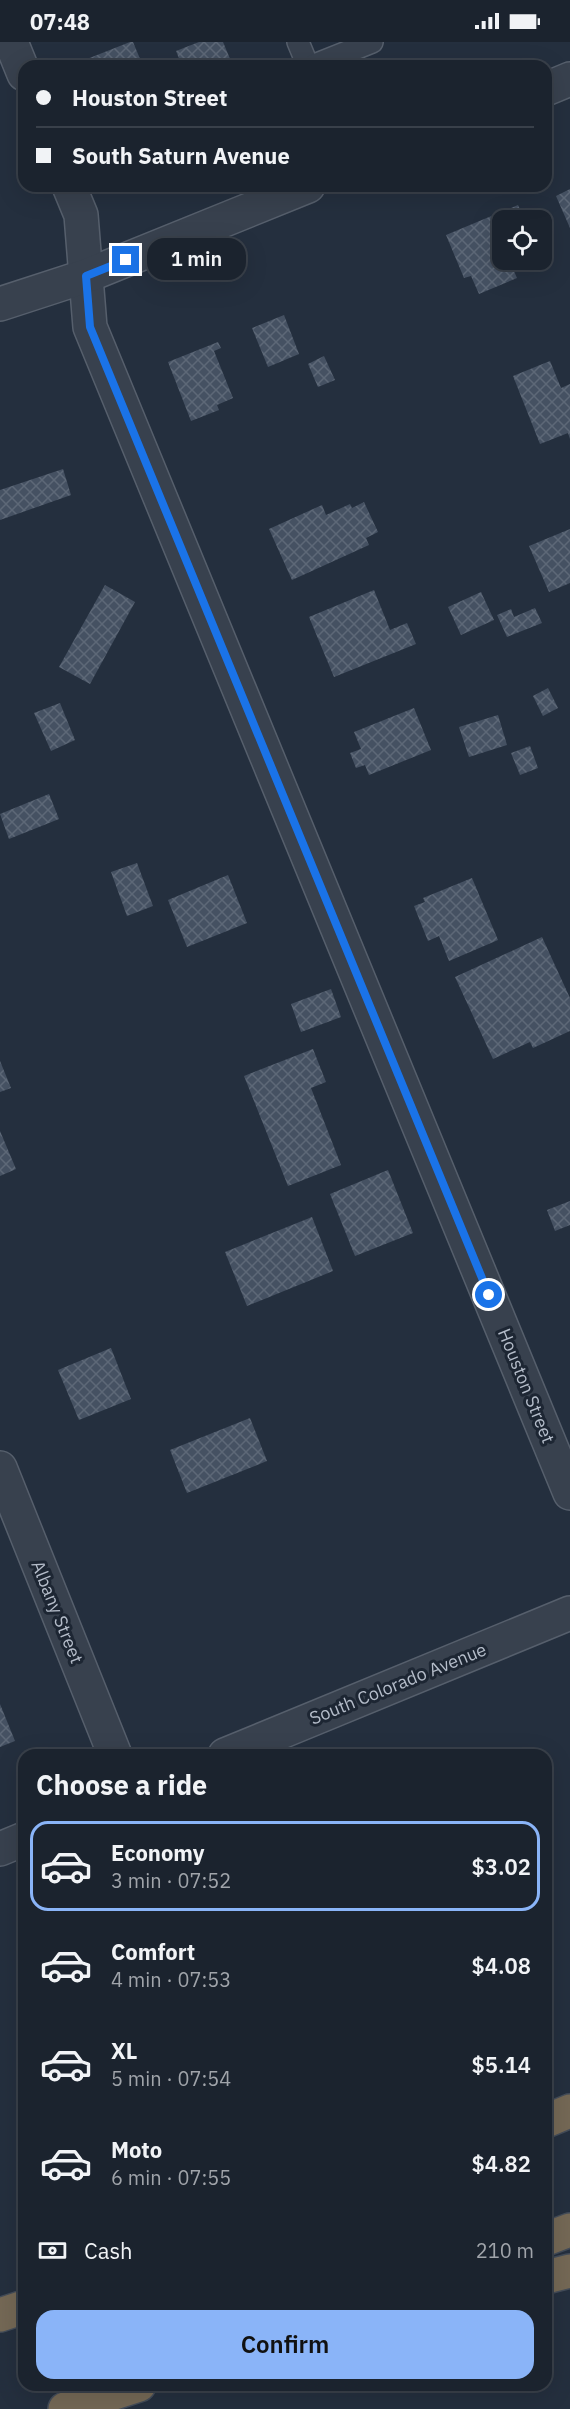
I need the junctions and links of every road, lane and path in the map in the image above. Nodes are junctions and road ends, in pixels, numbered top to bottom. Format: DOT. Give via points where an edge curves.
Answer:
graph roads {
  1 [pos="11,42"];
  2 [pos="298,42"];
  3 [pos="372,42"];
  4 [pos="18,60"];
  5 [pos="307,60"];
  6 [pos="326,60"];
  7 [pos="570,79"];
  8 [pos="552,86"];
  9 [pos="71,192"];
  10 [pos="293,192"];
  11 [pos="86,276"];
  12 [pos="0,304"];
  13 [pos="0,1468"];
  14 [pos="570,1493"];
  15 [pos="570,1613"];
  16 [pos="113,1749"];
  17 [pos="240,1749"];
  18 [pos="18,1842"];
  19 [pos="0,1849"];
  20 [pos="570,2111"];
  21 [pos="552,2118"];
  22 [pos="570,2128"];
  23 [pos="552,2134"];
  24 [pos="570,2230"];
  25 [pos="552,2237"];
  26 [pos="570,2271"];
  27 [pos="552,2276"];
  28 [pos="18,2309"];
  29 [pos="0,2315"];
  30 [pos="120,2391"];
  31 [pos="65,2409"];
  1 -- 4 [label="street"];
  2 -- 5 [label="lane"];
  3 -- 6 [label="lane"];
  7 -- 8 [label="street"];
  9 -- 11 [label="street, Houston Street" via="81,215"];
  10 -- 11 [label="street"];
  11 -- 12 [label="street"];
  11 -- 14 [label="street, Houston Street" via="90,327"];
  13 -- 16 [label="street, Albany Street"];
  15 -- 17 [label="street, South Colorado Avenue"];
  18 -- 19 [label="street"];
  20 -- 21 [label="highway"];
  22 -- 23 [label="highway"];
  24 -- 25 [label="highway"];
  26 -- 27 [label="highway"];
  28 -- 29 [label="highway"];
  30 -- 31 [label="highway"];
}
